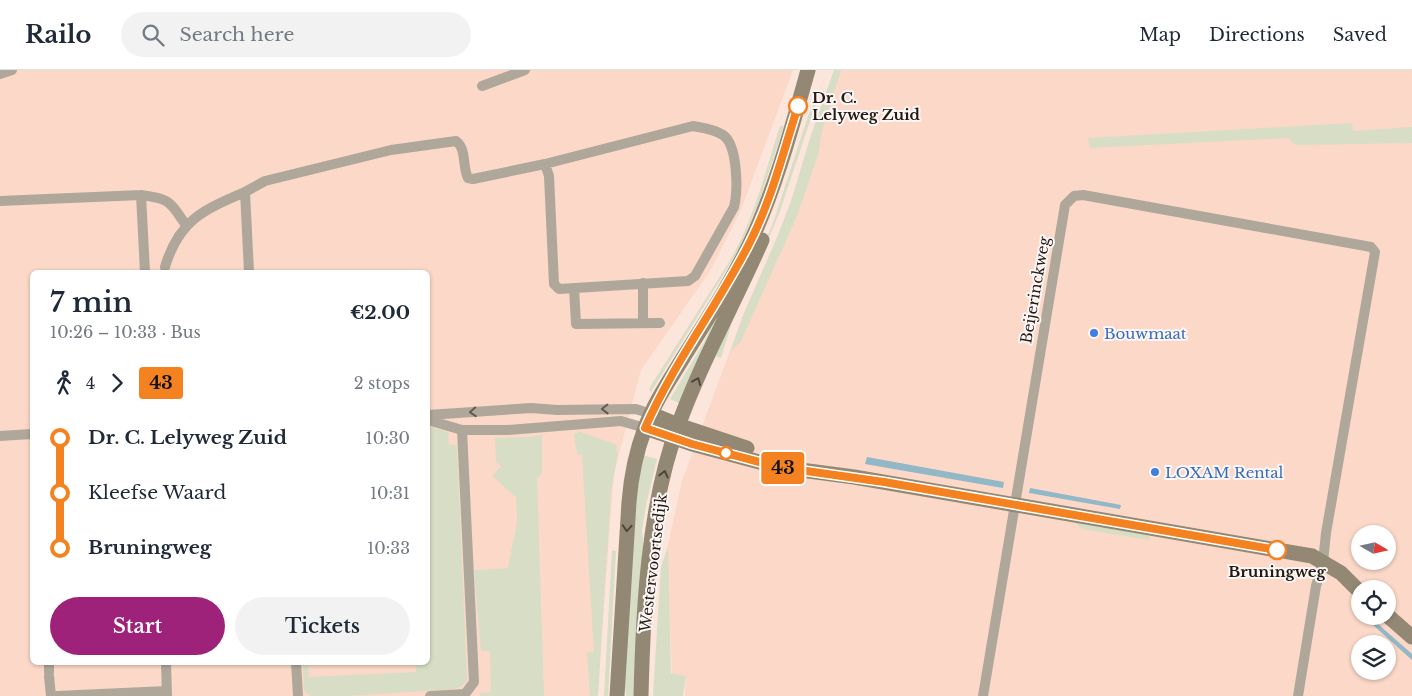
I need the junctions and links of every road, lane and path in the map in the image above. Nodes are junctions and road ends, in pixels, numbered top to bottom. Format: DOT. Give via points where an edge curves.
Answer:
graph roads {
  1 [pos="12,70"];
  2 [pos="525,70"];
  3 [pos="808,70"];
  4 [pos="818,70"];
  5 [pos="0,74"];
  6 [pos="482,86"];
  7 [pos="544,164"];
  8 [pos="245,192"];
  9 [pos="141,195"];
  10 [pos="0,201"];
  11 [pos="186,225"];
  12 [pos="164,267"];
  13 [pos="145,270"];
  14 [pos="249,270"];
  15 [pos="643,283"];
  16 [pos="574,288"];
  17 [pos="660,322"];
  18 [pos="643,323"];
  19 [pos="557,410"];
  20 [pos="652,414"];
  21 [pos="430,415"];
  22 [pos="430,421"];
  23 [pos="558,425"];
  24 [pos="645,428"];
  25 [pos="462,430"];
  26 [pos="676,432"];
  27 [pos="30,434"];
  28 [pos="0,436"];
  29 [pos="1015,505"];
  30 [pos="1323,562"];
  31 [pos="1351,583"];
  32 [pos="1396,623"];
  33 [pos="1412,637"];
  34 [pos="166,665"];
  35 [pos="296,665"];
  36 [pos="49,670"];
  37 [pos="167,693"];
  38 [pos="51,696"];
  39 [pos="57,696"];
  40 [pos="298,696"];
  41 [pos="430,696"];
  42 [pos="617,696"];
  43 [pos="641,696"];
  44 [pos="983,696"];
  45 [pos="1298,696"];
  1 -- 5 [label="street"];
  2 -- 6 [label="street"];
  3 -- 20 [label="main road, Westervoortsedijk" via="759,223 736,270"];
  26 -- 4 [label="main road, Westervoortsedijk, one-way" via="720,326 770,221"];
  7 -- 8 [label="street" via="468,178 460,143 451,140 372,154 265,181"];
  7 -- 15 [label="street" via="693,126 724,135 732,145 738,194 734,207 695,276 688,282"];
  7 -- 16 [label="street" via="548,176 554,284 559,289"];
  8 -- 11 [label="street" via="207,208"];
  8 -- 14 [label="street"];
  9 -- 10 [label="street"];
  9 -- 11 [label="street" via="162,198 170,203"];
  9 -- 13 [label="street"];
  11 -- 12 [label="street" via="169,251"];
  15 -- 16 [label="street"];
  15 -- 18 [label="street"];
  16 -- 18 [label="street" via="576,324"];
  17 -- 18 [label="street"];
  20 -- 19 [label="street, one-way" via="636,409"];
  19 -- 21 [label="street, one-way"];
  19 -- 23 [label="street"];
  20 -- 24 [label="main road, Westervoortsedijk"];
  20 -- 26 [label="main road"];
  22 -- 25 [label="street"];
  23 -- 24 [label="street" via="621,421"];
  23 -- 25 [label="street"];
  24 -- 26 [label="main road"];
  24 -- 42 [label="main road, Westervoortsedijk, one-way" via="630,487"];
  25 -- 41 [label="street" via="474,682 465,694"];
  26 -- 29 [label="main road" via="827,474"];
  43 -- 26 [label="main road, Westervoortsedijk, one-way" via="646,597 655,521"];
  27 -- 28 [label="street"];
  29 -- 30 [label="main road" via="1312,556"];
  29 -- 30 [label="street, Beijerinckweg" via="1065,205 1074,196 1371,247 1375,252"];
  29 -- 44 [label="street, Beijerinckweg"];
  30 -- 31 [label="main road"];
  30 -- 45 [label="street"];
  32 -- 33 [label="main road"];
  34 -- 37 [label="street"];
  35 -- 40 [label="street"];
  36 -- 38 [label="street"];
  37 -- 39 [label="street"];
}
